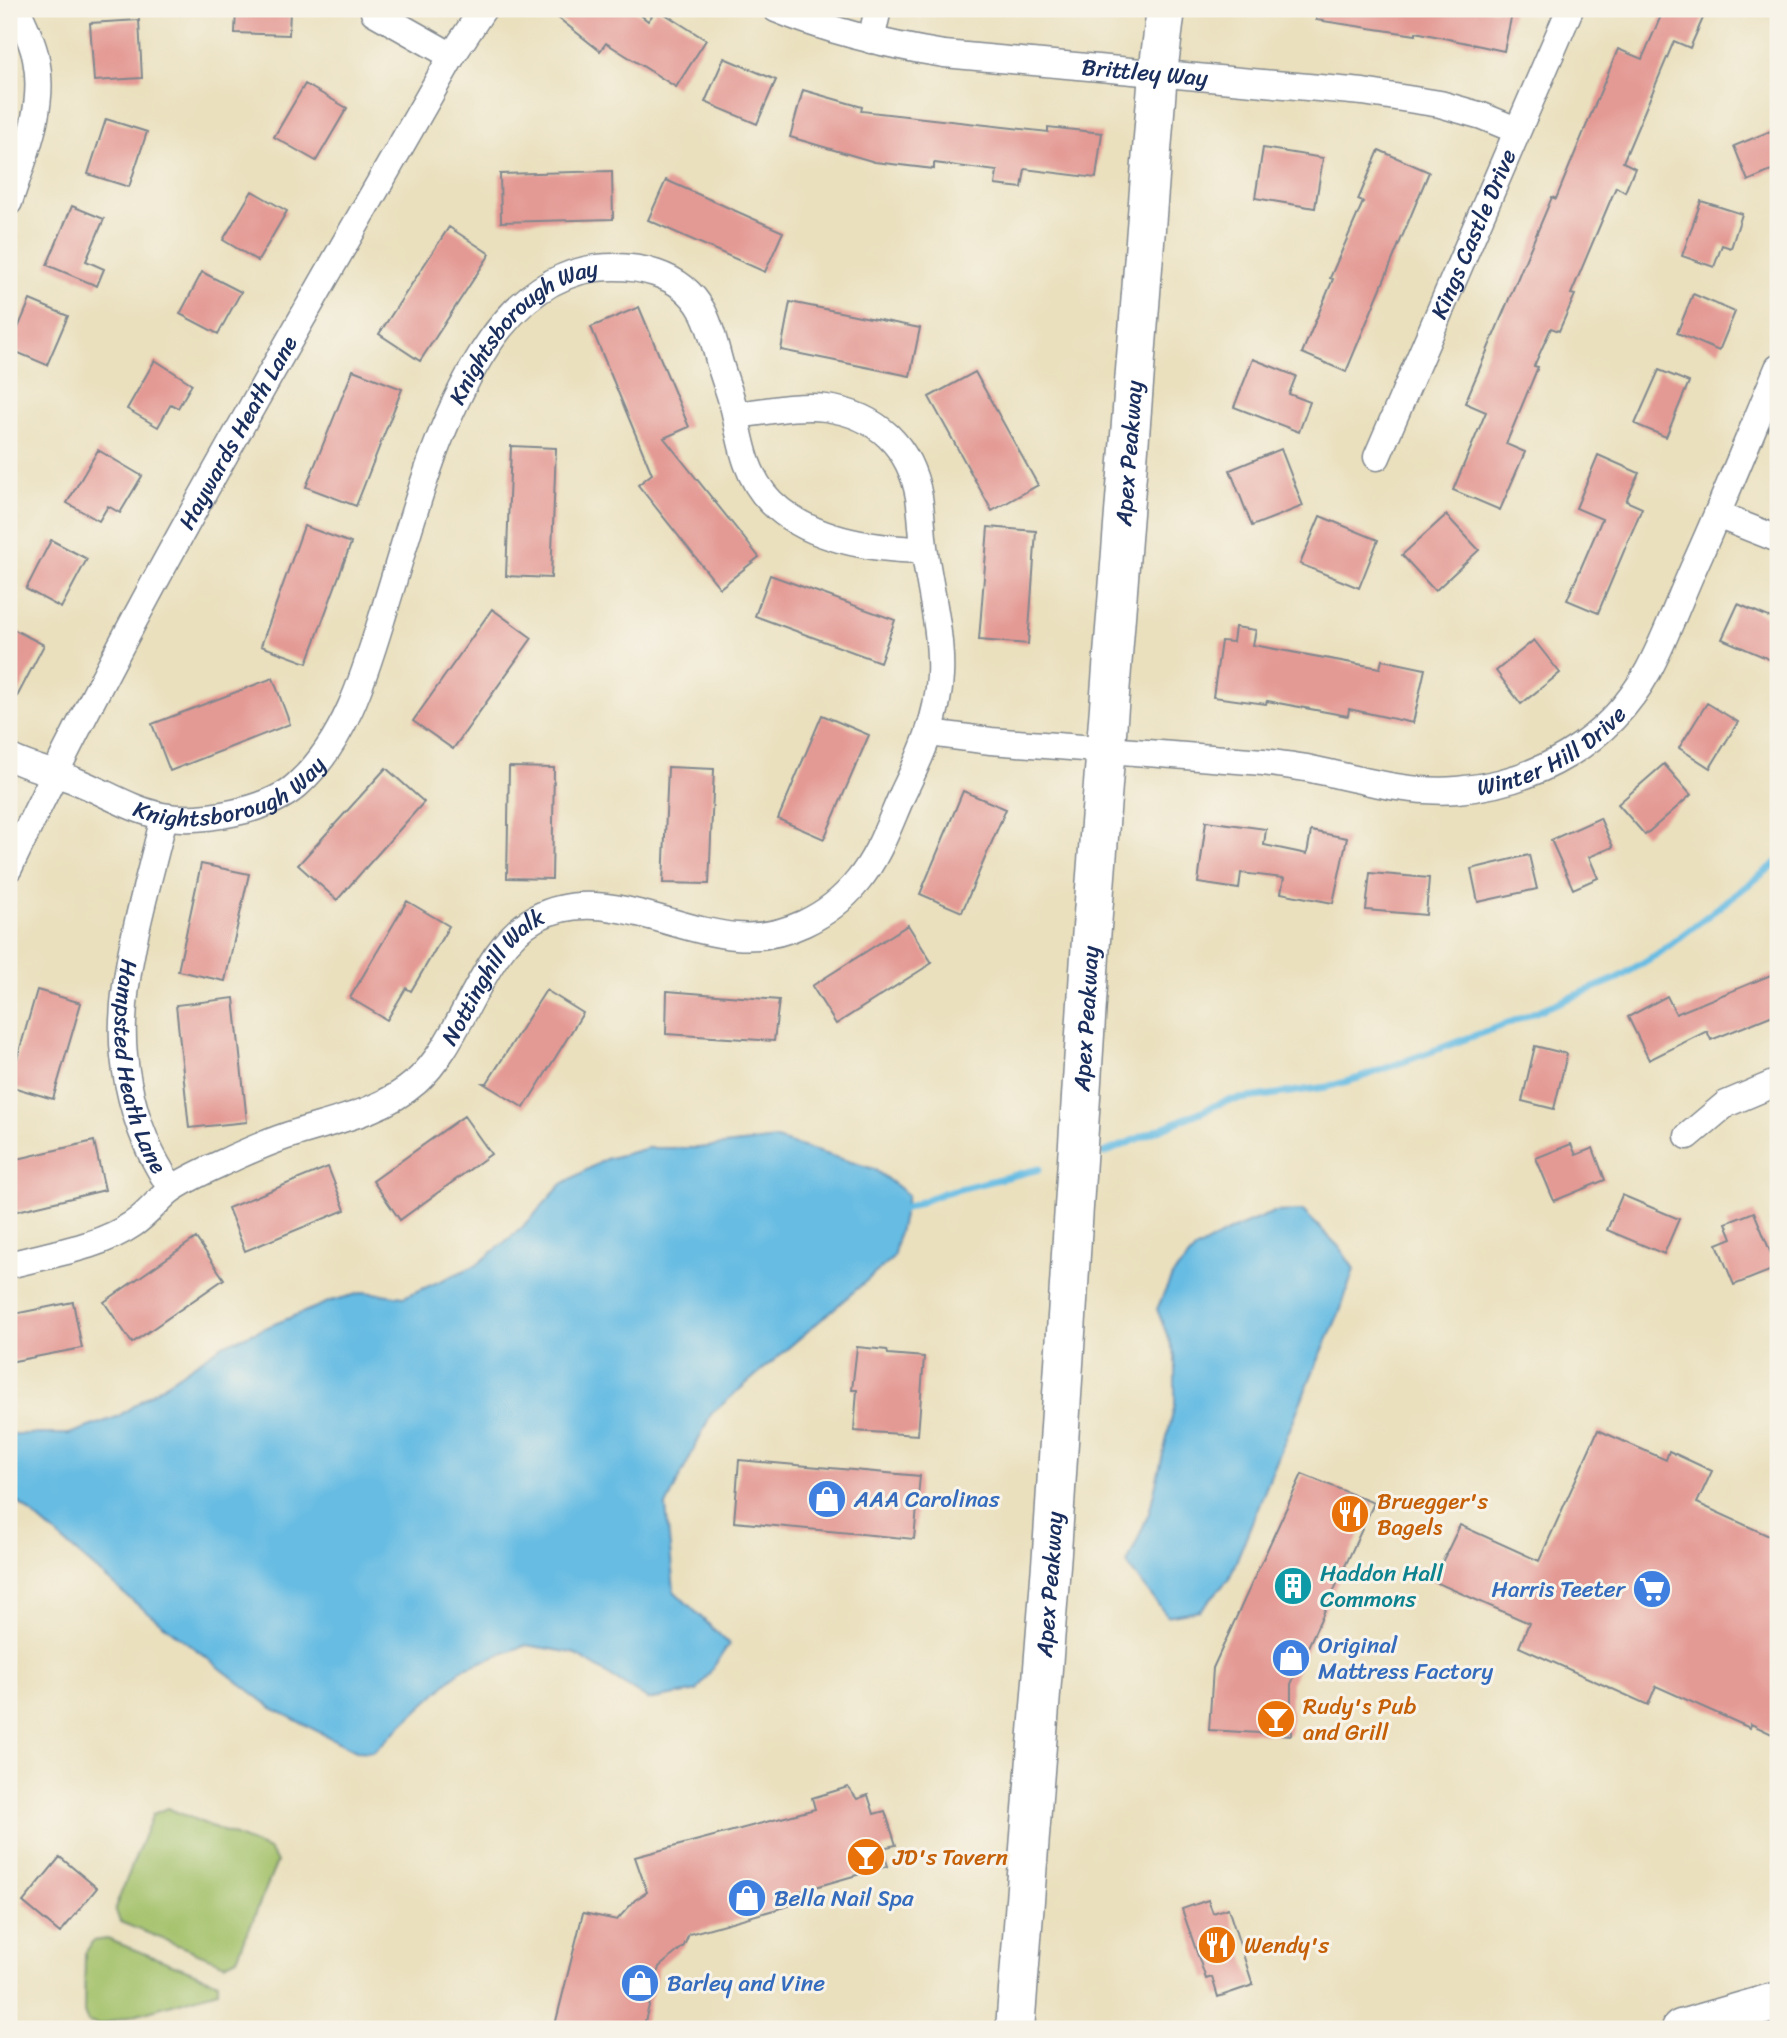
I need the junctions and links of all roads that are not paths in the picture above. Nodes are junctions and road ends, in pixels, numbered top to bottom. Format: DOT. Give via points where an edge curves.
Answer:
graph roads {
  1 [pos="17,9"];
  2 [pos="484,9"];
  3 [pos="776,9"];
  4 [pos="878,9"];
  5 [pos="1166,9"];
  6 [pos="1570,9"];
  7 [pos="374,12"];
  8 [pos="871,40"];
  9 [pos="452,56"];
  10 [pos="1158,73"];
  11 [pos="1517,130"];
  12 [pos="9,202"];
  13 [pos="1778,368"];
  14 [pos="736,415"];
  15 [pos="1377,457"];
  16 [pos="1717,515"];
  17 [pos="1778,539"];
  18 [pos="925,550"];
  19 [pos="930,733"];
  20 [pos="1105,749"];
  21 [pos="9,757"];
  22 [pos="54,774"];
  23 [pos="164,817"];
  24 [pos="9,868"];
  25 [pos="1778,1082"];
  26 [pos="1688,1136"];
  27 [pos="172,1189"];
  28 [pos="9,1265"];
  29 [pos="1778,2001"];
  30 [pos="1015,2029"];
  31 [pos="1681,2029"];
  1 -- 12 [label="street" via="30,37 39,84 37,111"];
  2 -- 9 [label="street, Haywards Heath Lane"];
  3 -- 8 [label="street, Brittley Way"];
  4 -- 8 [label="street"];
  5 -- 10 [label="main road, Apex Peakway"];
  6 -- 11 [label="street, Kings Castle Drive"];
  7 -- 9 [label="street"];
  8 -- 10 [label="street, Brittley Way" via="943,54"];
  9 -- 22 [label="street, Haywards Heath Lane" via="176,541"];
  10 -- 11 [label="street, Brittley Way" via="1399,97 1440,104"];
  10 -- 20 [label="main road, Apex Peakway"];
  11 -- 15 [label="street, Kings Castle Drive"];
  13 -- 16 [label="street, Winter Hill Drive"];
  14 -- 18 [label="street, Knightsborough Way" via="751,474 763,493 787,515 862,545"];
  14 -- 18 [label="street" via="823,407 876,425 898,445 909,466 918,494"];
  14 -- 23 [label="street, Knightsborough Way" via="703,312 674,281 631,267 614,267 571,272 550,282 496,333 454,401 357,692 320,759 294,788 259,807 214,816"];
  16 -- 17 [label="street"];
  16 -- 20 [label="street, Winter Hill Drive" via="1633,695 1583,744 1554,764 1523,777 1456,790 1411,789 1308,768"];
  18 -- 19 [label="street" via="940,674"];
  19 -- 20 [label="street, Winter Hill Drive"];
  19 -- 27 [label="street, Nottinghill Walk" via="859,880 834,906 813,919 772,935 738,937 609,907 572,908 536,918 499,953 441,1051 420,1079 399,1096 247,1152"];
  20 -- 30 [label="main road, Apex Peakway"];
  21 -- 22 [label="street, Knightsborough Way"];
  22 -- 23 [label="street, Knightsborough Way"];
  22 -- 24 [label="street, Haywards Heath Lane"];
  23 -- 27 [label="street, Hampsted Heath Lane" via="125,985 122,1024 137,1119"];
  25 -- 26 [label="street" via="1726,1104"];
  27 -- 28 [label="street, Nottinghill Walk" via="135,1223 114,1235"];
  29 -- 31 [label="main road"];
}
